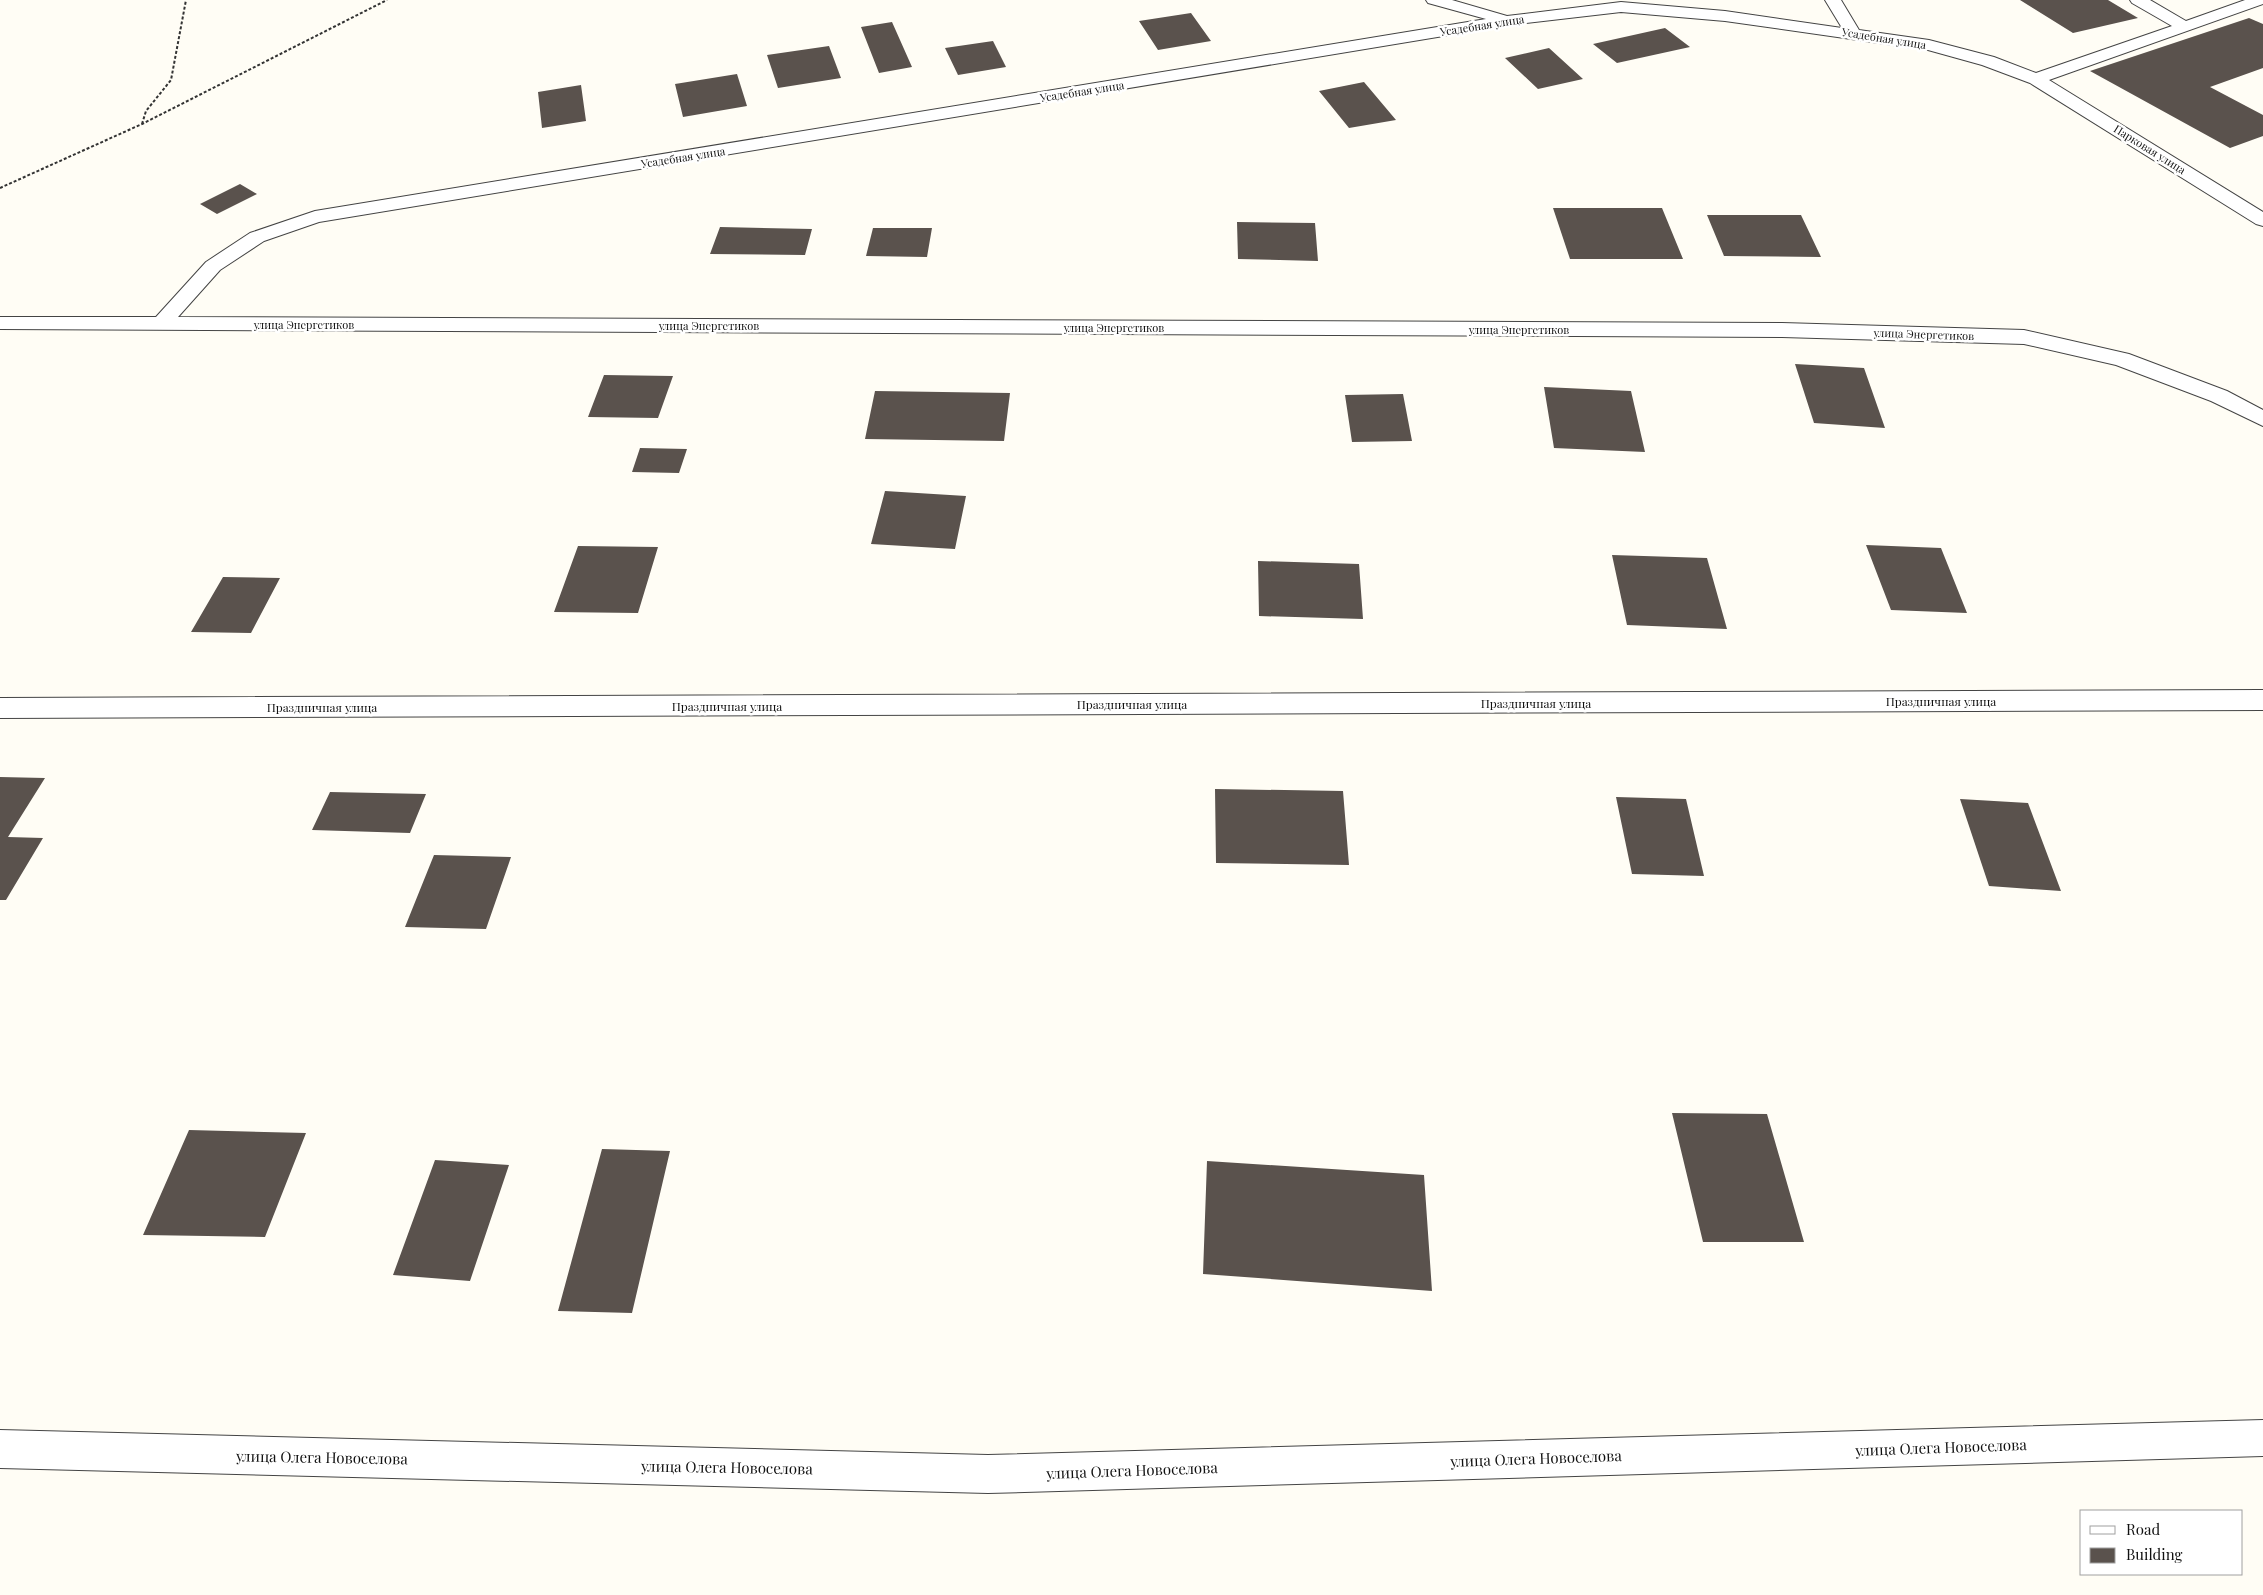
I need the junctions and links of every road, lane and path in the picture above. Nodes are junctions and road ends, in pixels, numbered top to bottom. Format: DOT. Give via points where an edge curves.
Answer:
graph roads {
  1 [pos="186,0"];
  2 [pos="387,0"];
  3 [pos="1434,0"];
  4 [pos="1728,0"];
  5 [pos="1833,0"];
  6 [pos="2138,0"];
  7 [pos="2260,0"];
  8 [pos="1510,20"];
  9 [pos="1770,22"];
  10 [pos="2186,27"];
  11 [pos="1853,33"];
  12 [pos="2036,79"];
  13 [pos="142,124"];
  14 [pos="0,188"];
  15 [pos="2260,214"];
  16 [pos="0,323"];
  17 [pos="162,323"];
  18 [pos="2263,418"];
  19 [pos="2263,700"];
  20 [pos="0,708"];
  21 [pos="2263,1438"];
  22 [pos="0,1449"];
  1 -- 13 [label="path" via="171,80 146,111"];
  2 -- 13 [label="path"];
  3 -- 8 [label="street"];
  4 -- 9 [label="street"];
  5 -- 11 [label="street"];
  6 -- 10 [label="street"];
  7 -- 10 [label="street"];
  8 -- 9 [label="street, Усадебная улица" via="1620,7"];
  8 -- 17 [label="street, Усадебная улица" via="315,217 256,237 213,266"];
  9 -- 11 [label="street, Усадебная улица"];
  10 -- 12 [label="street"];
  11 -- 12 [label="street, Усадебная улица" via="1929,45 1988,61"];
  12 -- 15 [label="street, Парковая улица"];
  13 -- 14 [label="path"];
  16 -- 17 [label="street, улица Энергетиков"];
  17 -- 18 [label="street, улица Энергетиков" via="1782,330 2024,337 2122,358 2219,396"];
  19 -- 20 [label="street, Праздничная улица"];
  21 -- 22 [label="street, улица Олега Новоселова" via="988,1474"];
}
